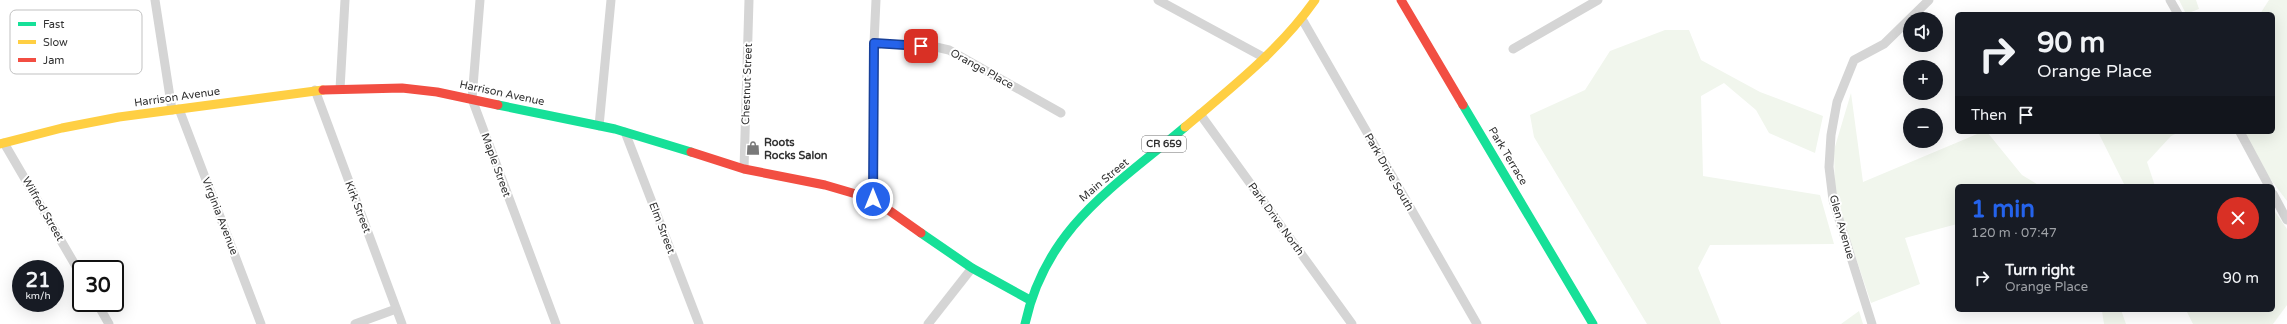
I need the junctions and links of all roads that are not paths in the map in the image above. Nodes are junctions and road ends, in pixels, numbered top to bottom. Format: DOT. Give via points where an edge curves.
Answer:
graph roads {
  1 [pos="155,0"];
  2 [pos="345,0"];
  3 [pos="480,0"];
  4 [pos="611,0"];
  5 [pos="749,0"];
  6 [pos="876,0"];
  7 [pos="1158,0"];
  8 [pos="1315,0"];
  9 [pos="1401,0"];
  10 [pos="1598,0"];
  11 [pos="1929,0"];
  12 [pos="2170,0"];
  13 [pos="2177,12"];
  14 [pos="1302,19"];
  15 [pos="874,43"];
  16 [pos="1513,49"];
  17 [pos="1265,58"];
  18 [pos="340,89"];
  19 [pos="315,90"];
  20 [pos="472,99"];
  21 [pos="176,109"];
  22 [pos="1061,113"];
  23 [pos="1200,114"];
  24 [pos="599,126"];
  25 [pos="625,132"];
  26 [pos="2241,134"];
  27 [pos="2,143"];
  28 [pos="744,169"];
  29 [pos="2268,184"];
  30 [pos="2275,198"];
  31 [pos="873,199"];
  32 [pos="2287,220"];
  33 [pos="72,260"];
  34 [pos="972,268"];
  35 [pos="1030,300"];
  36 [pos="396,309"];
  37 [pos="102,312"];
  38 [pos="109,324"];
  39 [pos="261,324"];
  40 [pos="355,324"];
  41 [pos="402,324"];
  42 [pos="556,324"];
  43 [pos="699,324"];
  44 [pos="928,324"];
  45 [pos="1025,324"];
  46 [pos="1352,324"];
  47 [pos="1477,324"];
  48 [pos="1593,324"];
  49 [pos="1872,324"];
  1 -- 21 [label="street, Virginia Avenue"];
  2 -- 18 [label="street"];
  3 -- 20 [label="street, Maple Street"];
  4 -- 24 [label="street"];
  5 -- 28 [label="street, Chestnut Street"];
  6 -- 15 [label="street"];
  7 -- 17 [label="street"];
  8 -- 14 [label="street, Main Street / CR 659"];
  9 -- 48 [label="street, Park Terrace"];
  10 -- 16 [label="street"];
  11 -- 49 [label="street, Glen Avenue" via="1884,44 1854,60 1837,102 1831,135 1829,167 1833,200"];
  12 -- 13 [label="street"];
  14 -- 17 [label="street, Main Street / CR 659"];
  14 -- 47 [label="street, Park Drive South"];
  15 -- 22 [label="street, Orange Place" via="949,50"];
  15 -- 31 [label="street"];
  17 -- 23 [label="street, Main Street / CR 659"];
  18 -- 19 [label="street, Harrison Avenue"];
  18 -- 20 [label="street, Harrison Avenue" via="402,88"];
  19 -- 21 [label="street, Harrison Avenue"];
  19 -- 36 [label="street, Kirk Street"];
  20 -- 24 [label="street, Harrison Avenue"];
  20 -- 42 [label="street, Maple Street"];
  21 -- 27 [label="street, Harrison Avenue" via="70,126"];
  21 -- 39 [label="street, Virginia Avenue"];
  23 -- 35 [label="street, Main Street / CR 659" via="1072,225 1045,263"];
  23 -- 46 [label="street, Park Drive North"];
  24 -- 25 [label="street, Harrison Avenue"];
  25 -- 28 [label="street, Harrison Avenue"];
  25 -- 43 [label="street, Elm Street"];
  26 -- 29 [label="street"];
  27 -- 33 [label="street, Wilfred Street"];
  28 -- 31 [label="street, Harrison Avenue" via="825,185"];
  30 -- 32 [label="street"];
  31 -- 34 [label="street, Harrison Avenue"];
  34 -- 35 [label="street"];
  34 -- 44 [label="street"];
  35 -- 45 [label="street, Main Street"];
  36 -- 40 [label="street"];
  36 -- 41 [label="street, Kirk Street"];
  37 -- 38 [label="street"];
}
